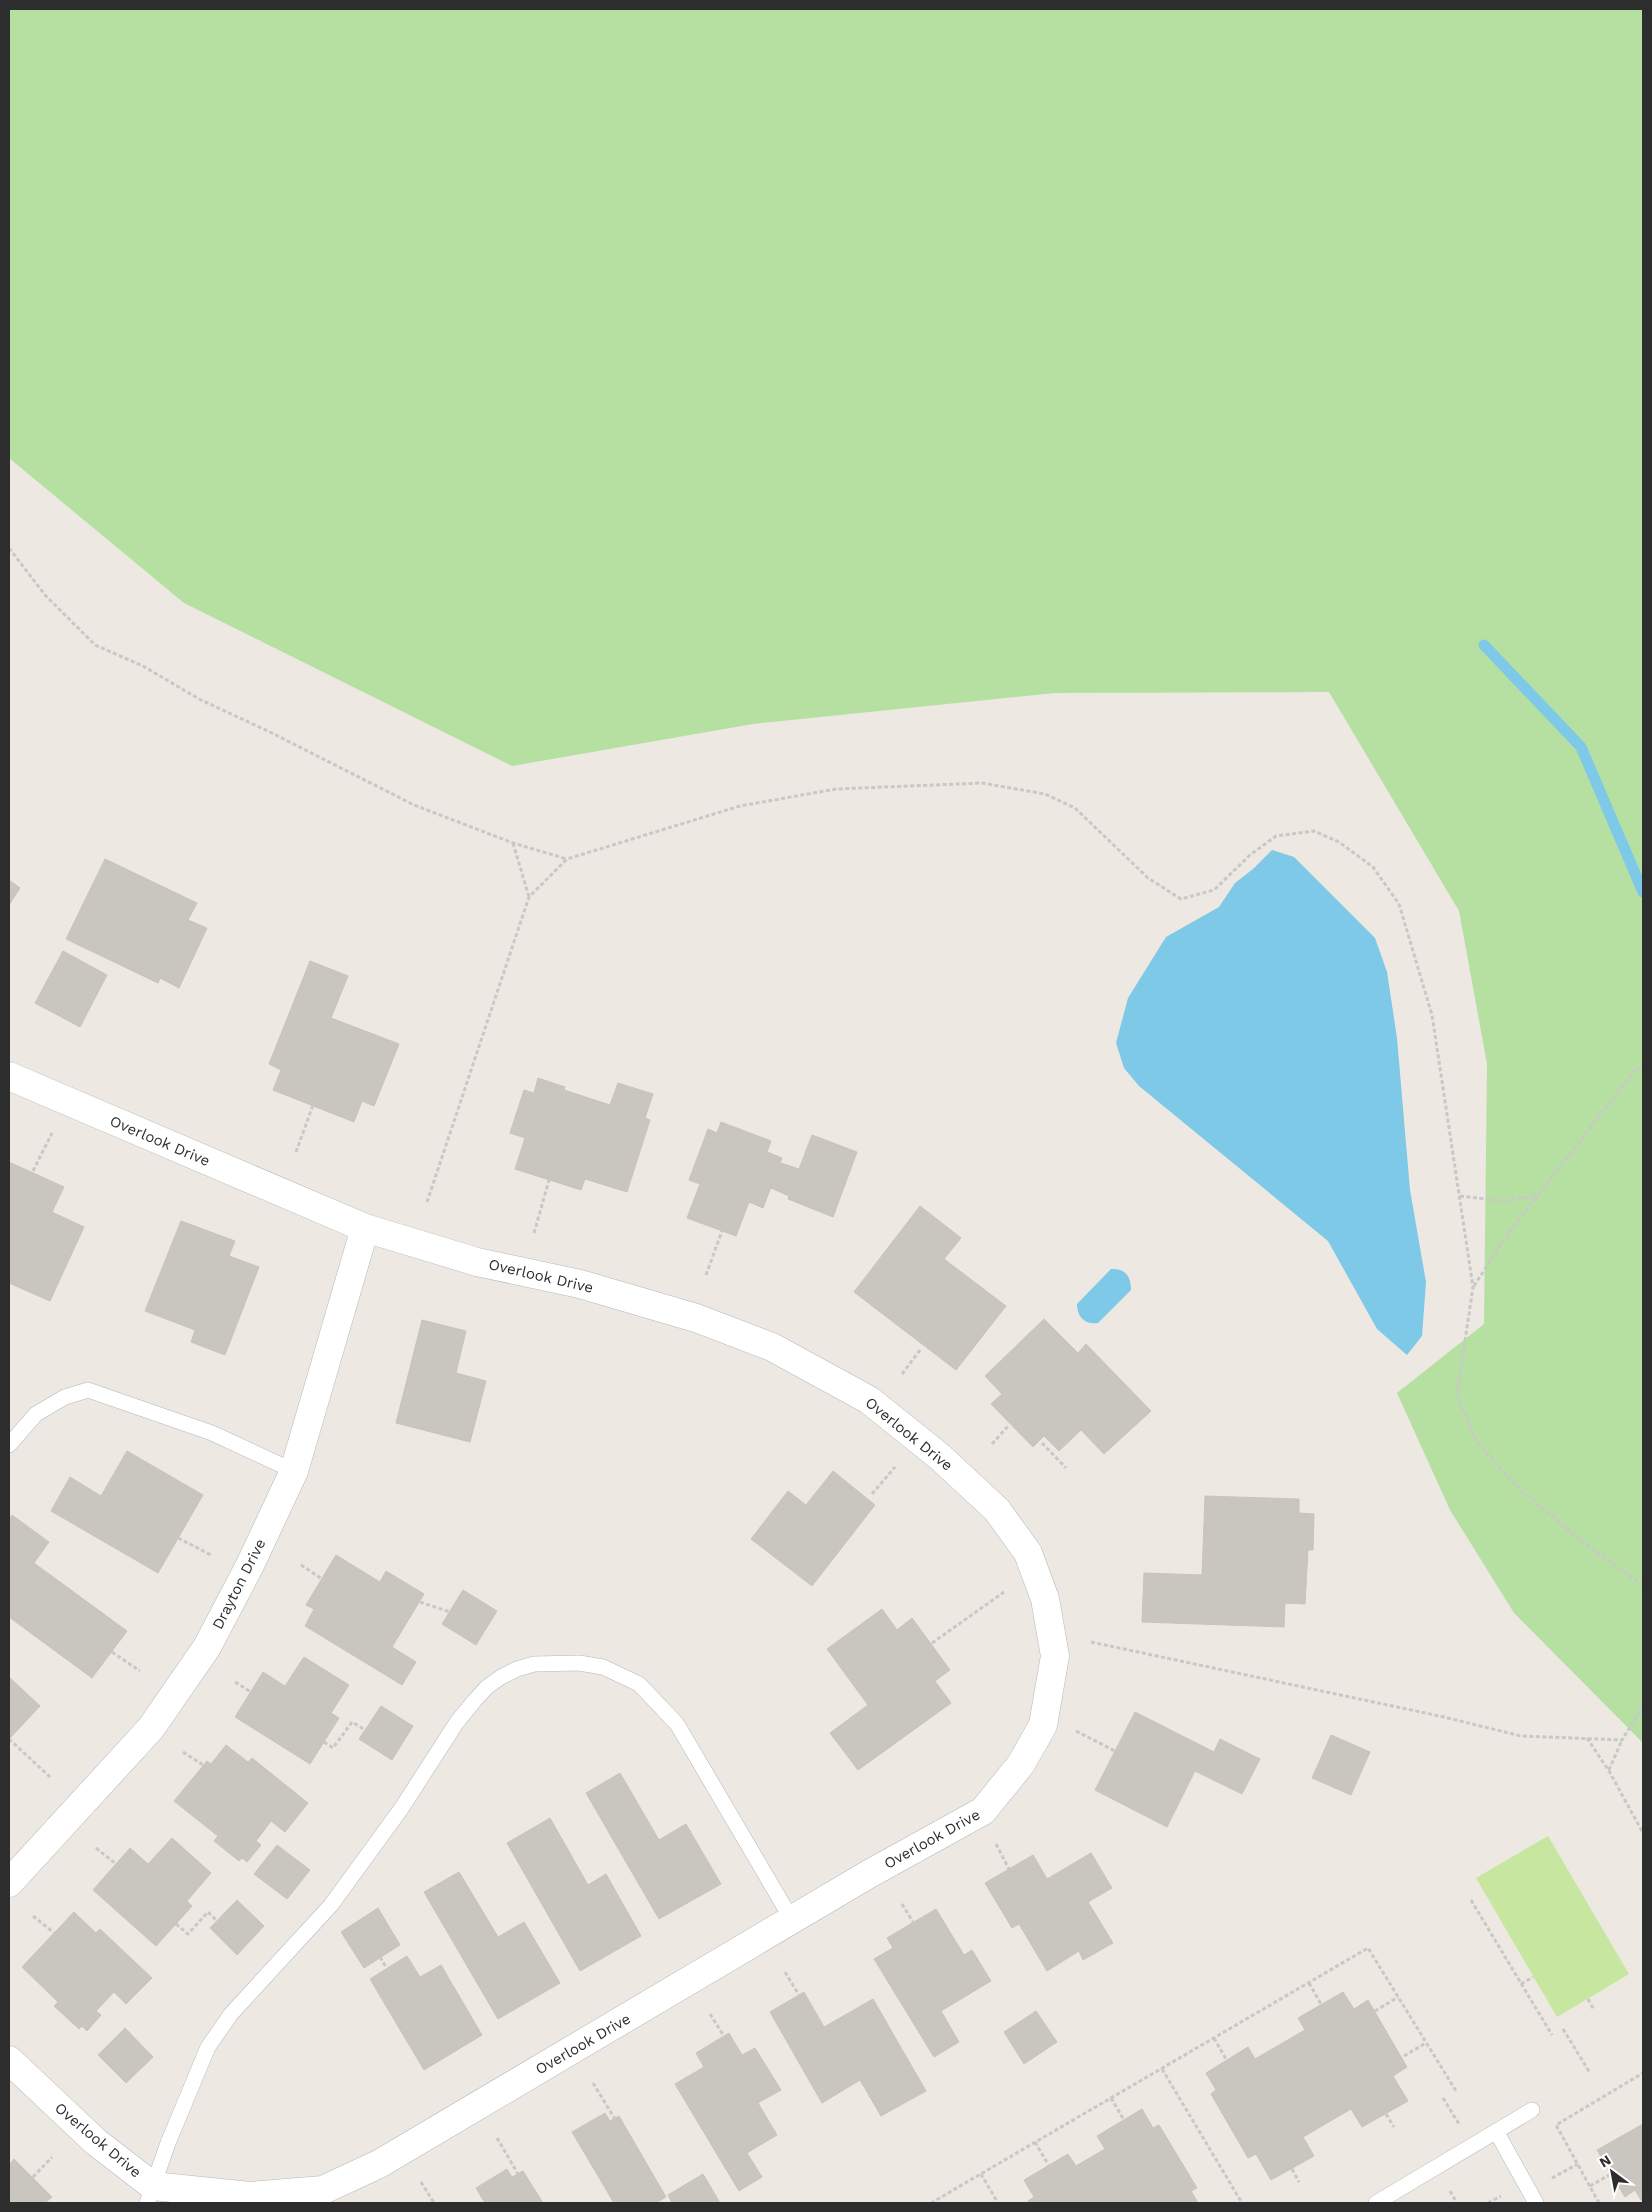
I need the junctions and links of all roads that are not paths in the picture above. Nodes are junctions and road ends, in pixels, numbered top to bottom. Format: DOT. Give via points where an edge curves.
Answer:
graph roads {
  1 [pos="9,1076"];
  2 [pos="365,1228"];
  3 [pos="9,1445"];
  4 [pos="294,1471"];
  5 [pos="9,1883"];
  6 [pos="792,1920"];
  7 [pos="9,2060"];
  8 [pos="1532,2110"];
  9 [pos="1496,2131"];
  10 [pos="150,2194"];
  11 [pos="1376,2203"];
  12 [pos="1536,2203"];
  1 -- 2 [label="street, Overlook Drive"];
  2 -- 4 [label="street, Drayton Drive"];
  2 -- 6 [label="street, Overlook Drive" via="477,1262 580,1284 696,1318 772,1348 869,1400 933,1451 997,1510 1028,1553 1045,1598 1055,1656 1043,1725 1021,1764 983,1811"];
  3 -- 4 [label="lane" via="36,1414 65,1397 88,1390 212,1433"];
  4 -- 5 [label="street, Drayton Drive" via="250,1565 196,1663 151,1728"];
  6 -- 10 [label="street, Overlook Drive" via="379,2164 323,2190 250,2196"];
  6 -- 10 [label="lane" via="677,1724 639,1684 603,1668 579,1663 534,1664 517,1669 487,1687 475,1700 343,1890 231,2014 208,2047"];
  7 -- 10 [label="street, Overlook Drive"];
  8 -- 9 [label="lane"];
  9 -- 11 [label="lane"];
  9 -- 12 [label="lane"];
}
